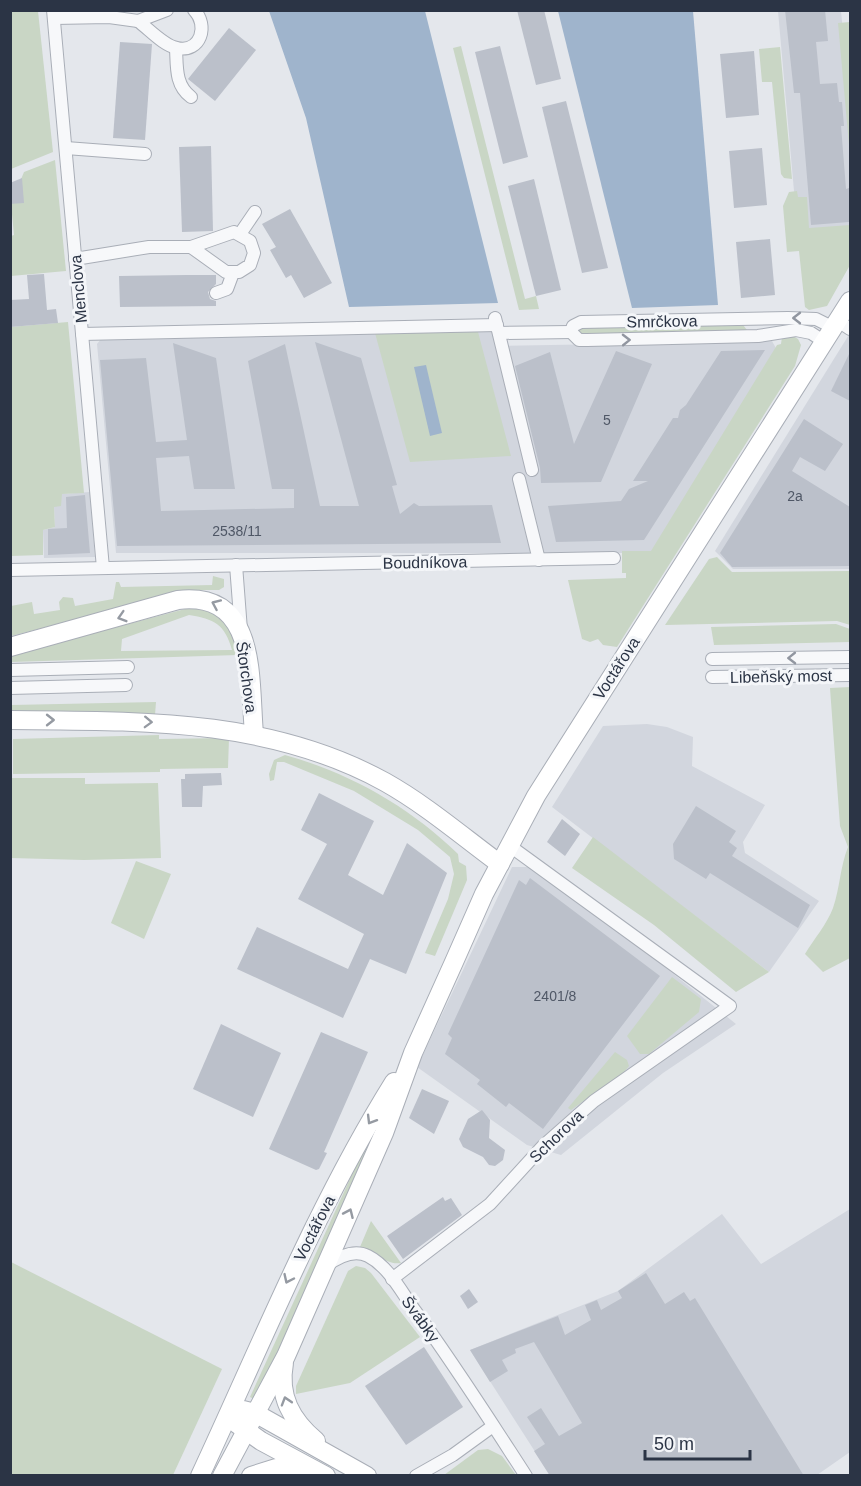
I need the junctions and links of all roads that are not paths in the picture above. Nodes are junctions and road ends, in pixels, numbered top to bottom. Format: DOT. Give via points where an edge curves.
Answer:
graph roads {
  1 [pos="167,10"];
  2 [pos="199,12"];
  3 [pos="54,14"];
  4 [pos="138,21"];
  5 [pos="176,48"];
  6 [pos="191,97"];
  7 [pos="66,147"];
  8 [pos="145,154"];
  9 [pos="255,212"];
  10 [pos="240,234"];
  11 [pos="191,247"];
  12 [pos="75,259"];
  13 [pos="233,273"];
  14 [pos="216,293"];
  15 [pos="850,301"];
  16 [pos="758,319"];
  17 [pos="497,325"];
  18 [pos="837,330"];
  19 [pos="571,332"];
  20 [pos="82,334"];
  21 [pos="758,336"];
  22 [pos="532,470"];
  23 [pos="519,479"];
  24 [pos="614,558"];
  25 [pos="539,560"];
  26 [pos="236,565"];
  27 [pos="103,568"];
  28 [pos="10,570"];
  29 [pos="241,631"];
  30 [pos="10,647"];
  31 [pos="850,657"];
  32 [pos="715,659"];
  33 [pos="128,667"];
  34 [pos="10,670"];
  35 [pos="850,675"];
  36 [pos="715,676"];
  37 [pos="126,685"];
  38 [pos="10,688"];
  39 [pos="10,720"];
  40 [pos="254,734"];
  41 [pos="510,846"];
  42 [pos="500,864"];
  43 [pos="413,1053"];
  44 [pos="325,1267"];
  45 [pos="392,1279"];
  46 [pos="286,1356"];
  47 [pos="230,1410"];
  48 [pos="255,1413"];
  49 [pos="493,1426"];
  50 [pos="245,1431"];
  51 [pos="453,1455"];
  52 [pos="337,1460"];
  53 [pos="200,1476"];
  54 [pos="222,1476"];
  55 [pos="251,1476"];
  56 [pos="326,1476"];
  57 [pos="367,1476"];
  58 [pos="416,1476"];
  59 [pos="437,1476"];
  60 [pos="526,1476"];
  1 -- 4 [label="street"];
  2 -- 5 [label="street" via="203,25 200,38 189,47"];
  3 -- 4 [label="street"];
  3 -- 7 [label="street, Menclova"];
  4 -- 5 [label="street"];
  5 -- 6 [label="street" via="178,81 182,91"];
  7 -- 8 [label="street"];
  7 -- 12 [label="street, Menclova"];
  9 -- 10 [label="street"];
  10 -- 11 [label="street" via="228,233"];
  10 -- 13 [label="street" via="250,241 253,260 245,269"];
  11 -- 12 [label="street" via="149,247"];
  11 -- 13 [label="street"];
  12 -- 20 [label="street, Menclova"];
  13 -- 14 [label="street" via="227,289"];
  15 -- 18 [label="main road, Voctářova"];
  18 -- 16 [label="street, Smrčkova, one-way" via="816,319"];
  16 -- 19 [label="street, Smrčkova" via="581,322"];
  16 -- 21 [label="street"];
  17 -- 19 [label="street, Smrčkova"];
  17 -- 20 [label="street, Smrčkova"];
  17 -- 22 [label="street"];
  18 -- 21 [label="street, Smrčkova" via="796,330"];
  18 -- 41 [label="main road, Voctářova" via="556,763"];
  19 -- 21 [label="street, Smrčkova, one-way" via="579,340"];
  20 -- 27 [label="street, Menclova"];
  23 -- 25 [label="street"];
  24 -- 25 [label="street, Boudníkova"];
  25 -- 26 [label="street, Boudníkova"];
  26 -- 27 [label="street"];
  26 -- 29 [label="street, Štorchova"];
  27 -- 28 [label="street"];
  29 -- 30 [label="main road, one-way" via="228,610 213,601 196,598"];
  29 -- 40 [label="main road, Štorchova"];
  31 -- 32 [label="street, Libeňský most, one-way"];
  33 -- 34 [label="street"];
  35 -- 36 [label="street, Libeňský most"];
  37 -- 38 [label="street"];
  39 -- 40 [label="main road, one-way" via="167,723"];
  40 -- 42 [label="main road, Štorchova" via="332,756 375,777 426,808"];
  41 -- 42 [label="main road, Voctářova"];
  41 -- 45 [label="street, Schorova" via="729,1006 594,1101 543,1146 490,1204"];
  42 -- 43 [label="main road, Voctářova"];
  44 -- 43 [label="main road, Voctářova, one-way" via="384,1133"];
  43 -- 47 [label="main road, Voctářova, one-way" via="368,1124 323,1208"];
  44 -- 45 [label="street, Švábky" via="345,1255 366,1255"];
  44 -- 46 [label="main road, Voctářova"];
  45 -- 49 [label="street, Švábky"];
  46 -- 48 [label="main road, Voctářova"];
  52 -- 46 [label="main road, one-way" via="307,1434 287,1407 282,1378"];
  47 -- 48 [label="main road"];
  47 -- 50 [label="main road"];
  47 -- 53 [label="main road, Voctářova"];
  48 -- 50 [label="main road, Voctářova"];
  48 -- 52 [label="main road"];
  49 -- 51 [label="street"];
  49 -- 60 [label="street, Švábky"];
  50 -- 54 [label="main road, Voctářova"];
  50 -- 56 [label="main road"];
  51 -- 58 [label="street"];
  51 -- 59 [label="street"];
  52 -- 57 [label="main road"];
  55 -- 56 [label="main road" via="285,1466 307,1468"];
}
